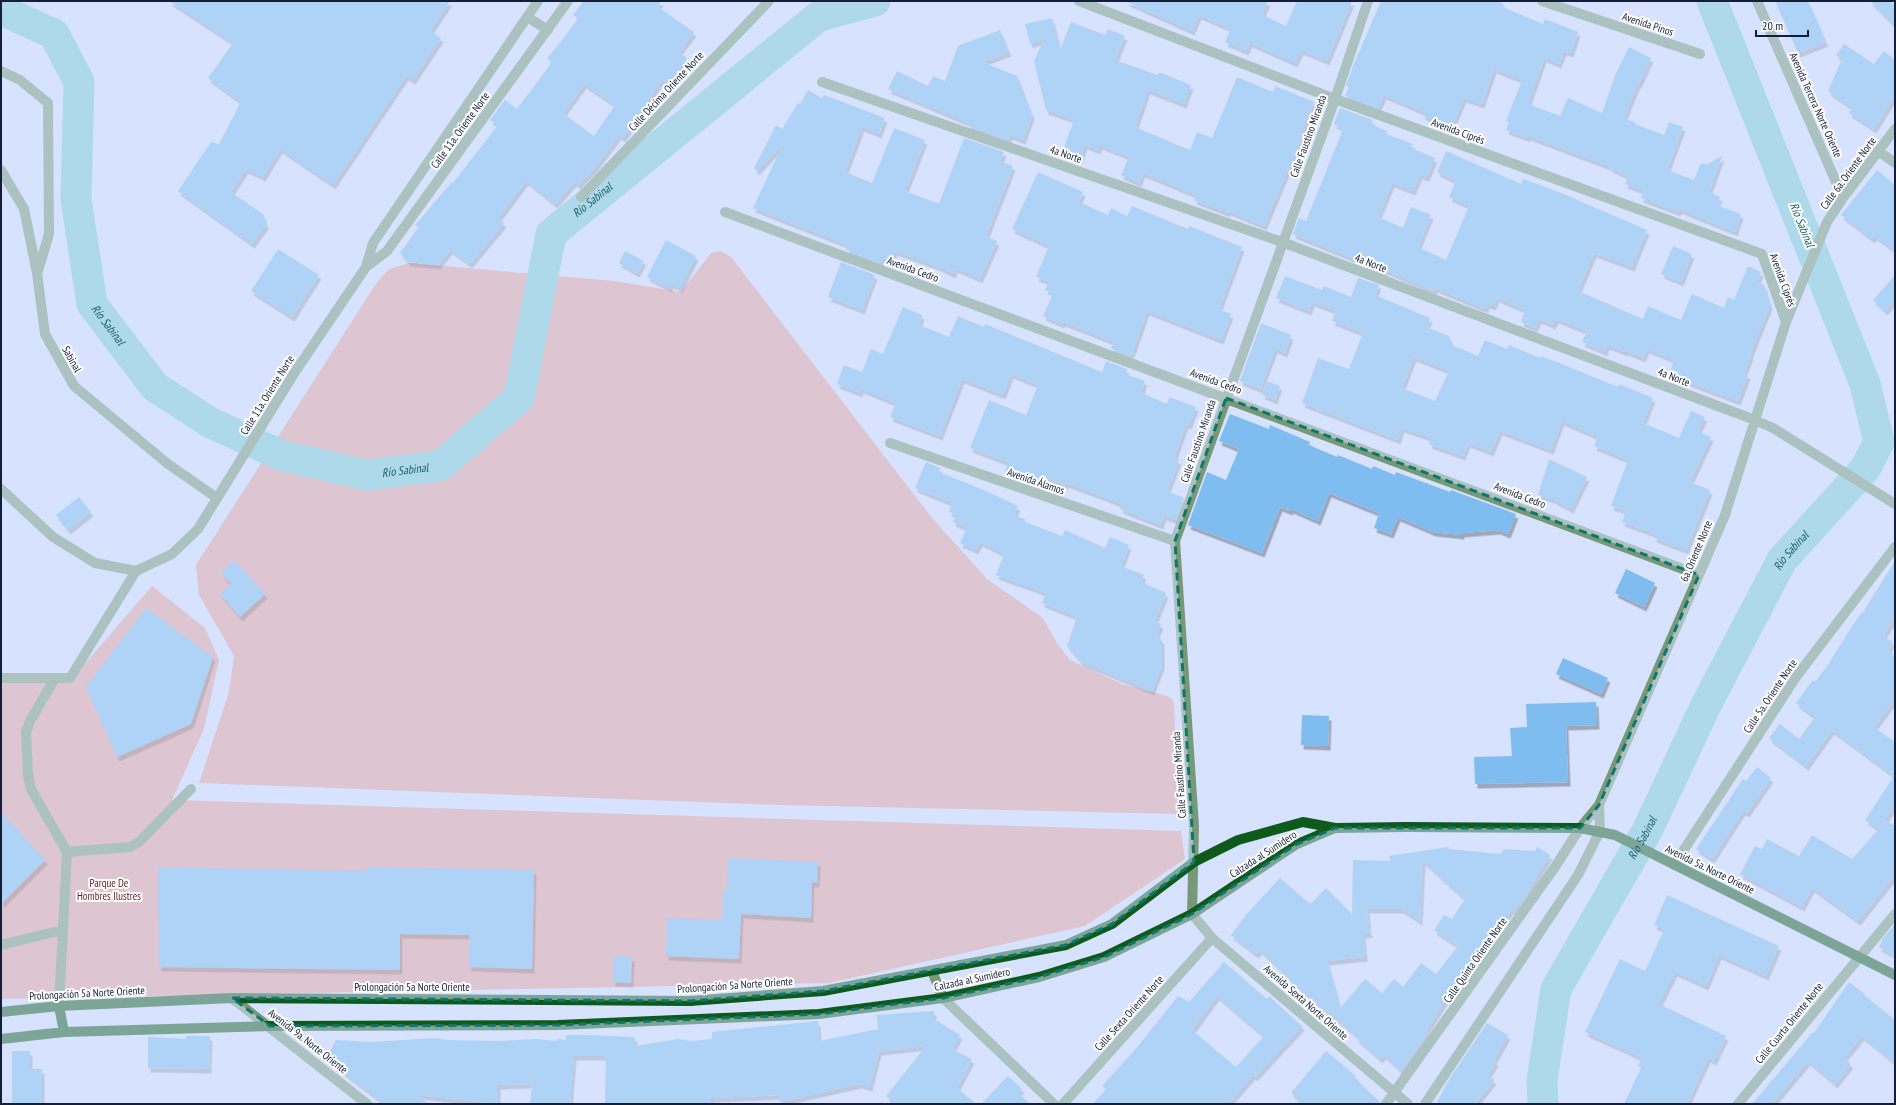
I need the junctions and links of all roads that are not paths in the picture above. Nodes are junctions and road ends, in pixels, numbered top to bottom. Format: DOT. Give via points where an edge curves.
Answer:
graph roads {
  1 [pos="538,1"];
  2 [pos="568,1"];
  3 [pos="769,1"];
  4 [pos="1079,1"];
  5 [pos="1368,1"];
  6 [pos="1542,1"];
  7 [pos="1757,1"];
  8 [pos="527,17"];
  9 [pos="548,30"];
  10 [pos="1700,54"];
  11 [pos="1,72"];
  12 [pos="822,82"];
  13 [pos="1335,99"];
  14 [pos="1895,129"];
  15 [pos="1878,151"];
  16 [pos="1895,163"];
  17 [pos="1,170"];
  18 [pos="581,197"];
  19 [pos="1843,198"];
  20 [pos="725,212"];
  21 [pos="1282,242"];
  22 [pos="366,268"];
  23 [pos="37,273"];
  24 [pos="1796,299"];
  25 [pos="1786,322"];
  26 [pos="1226,398"];
  27 [pos="1754,420"];
  28 [pos="890,443"];
  29 [pos="1,489"];
  30 [pos="217,498"];
  31 [pos="1895,504"];
  32 [pos="1175,541"];
  33 [pos="1895,547"];
  34 [pos="136,570"];
  35 [pos="1699,575"];
  36 [pos="1,678"];
  37 [pos="56,678"];
  38 [pos="190,789"];
  39 [pos="1599,805"];
  40 [pos="1334,828"];
  41 [pos="1580,828"];
  42 [pos="1600,831"];
  43 [pos="67,852"];
  44 [pos="1194,862"];
  45 [pos="1674,865"];
  46 [pos="1192,914"];
  47 [pos="1895,914"];
  48 [pos="63,930"];
  49 [pos="1212,938"];
  50 [pos="1,945"];
  51 [pos="1859,957"];
  52 [pos="932,971"];
  53 [pos="1895,975"];
  54 [pos="823,991"];
  55 [pos="232,998"];
  56 [pos="943,998"];
  57 [pos="59,1006"];
  58 [pos="1,1012"];
  59 [pos="270,1026"];
  60 [pos="64,1032"];
  61 [pos="1,1039"];
  62 [pos="1395,1094"];
  63 [pos="366,1104"];
  64 [pos="1054,1104"];
  65 [pos="1063,1104"];
  66 [pos="1386,1104"];
  67 [pos="1408,1104"];
  68 [pos="1425,1104"];
  69 [pos="1738,1104"];
  1 -- 8 [label="street, Calle 11a. Oriente Norte"];
  2 -- 9 [label="street, Calle 11a. Oriente Norte"];
  3 -- 18 [label="street, Calle Décima Oriente Norte"];
  4 -- 13 [label="street, Avenida Ciprés"];
  5 -- 13 [label="street, Calle Faustino Miranda"];
  6 -- 10 [label="street, Avenida Pinos"];
  7 -- 19 [label="street, Avenida Tercera Norte Oriente"];
  8 -- 9 [label="street"];
  8 -- 22 [label="street, Calle 11a. Oriente Norte" via="373,243"];
  9 -- 22 [label="street, Calle 11a. Oriente Norte" via="387,251"];
  11 -- 23 [label="street" via="20,80 48,103 49,234"];
  12 -- 21 [label="street, 4a Norte"];
  13 -- 21 [label="street, Calle Faustino Miranda"];
  13 -- 25 [label="street, Avenida Ciprés" via="1762,254"];
  14 -- 15 [label="street, Calle 6a. Oriente Norte"];
  15 -- 16 [label="street"];
  15 -- 19 [label="street, Calle 6a. Oriente Norte"];
  17 -- 23 [label="street, Sabinal" via="24,209"];
  19 -- 24 [label="street, Calle 6a. Oriente Norte" via="1827,222"];
  20 -- 26 [label="street, Avenida Cedro"];
  21 -- 26 [label="street, Calle Faustino Miranda"];
  21 -- 27 [label="street, 4a Norte"];
  22 -- 30 [label="street, Calle 11a. Oriente Norte" via="295,372"];
  23 -- 30 [label="street, Sabinal" via="45,334 74,386 168,464"];
  24 -- 25 [label="street, 6a. Oriente Norte"];
  25 -- 27 [label="street, 6a. Oriente Norte"];
  26 -- 32 [label="street, Calle Faustino Miranda"];
  26 -- 35 [label="street, Avenida Cedro"];
  27 -- 31 [label="street, 4a Norte" via="1773,428"];
  27 -- 35 [label="street, 6a. Oriente Norte" via="1725,515"];
  28 -- 32 [label="street, Avenida Álamos"];
  29 -- 34 [label="street" via="53,537 95,563"];
  30 -- 34 [label="street, Calle 11a. Oriente Norte" via="198,529 172,554"];
  32 -- 44 [label="street, Calle Faustino Miranda" via="1194,826"];
  33 -- 45 [label="street, Calle 5a. Oriente Norte" via="1796,677"];
  34 -- 37 [label="street" via="70,678"];
  35 -- 39 [label="street, 6a. Oriente Norte"];
  36 -- 37 [label="street"];
  37 -- 43 [label="street" via="26,732 28,775 31,789"];
  38 -- 43 [label="street" via="139,842 130,847"];
  39 -- 41 [label="street, 6a. Oriente Norte"];
  39 -- 42 [label="street, 6a. Oriente Norte"];
  40 -- 41 [label="main road, Avenida 5a. Norte Oriente"];
  40 -- 44 [label="main road, Calzada al Sumidero" via="1303,822 1238,840"];
  40 -- 46 [label="main road, Calzada al Sumidero" via="1295,845"];
  41 -- 42 [label="main road, Avenida 5a. Norte Oriente"];
  41 -- 62 [label="street, Calle Quinta Oriente Norte"];
  42 -- 45 [label="main road, Avenida 5a. Norte Oriente"];
  42 -- 68 [label="street" via="1578,875"];
  43 -- 48 [label="street"];
  44 -- 46 [label="street, Calle Faustino Miranda"];
  44 -- 52 [label="main road, Calzada al Sumidero" via="1112,924 1066,944"];
  45 -- 51 [label="main road, Avenida 5a. Norte Oriente"];
  46 -- 49 [label="street, Avenida Sexta Norte Oriente"];
  46 -- 56 [label="main road, Calzada al Sumidero" via="1104,957 1039,977"];
  47 -- 51 [label="street, Calle Cuarta Oriente Norte"];
  48 -- 50 [label="street"];
  48 -- 57 [label="street"];
  49 -- 62 [label="street, Avenida Sexta Norte Oriente"];
  49 -- 65 [label="street, Calle Sexta Oriente Norte"];
  51 -- 53 [label="main road, Avenida 5a. Norte Oriente"];
  51 -- 69 [label="street, Calle Cuarta Oriente Norte"];
  52 -- 54 [label="main road, Calzada al Sumidero"];
  52 -- 56 [label="street"];
  54 -- 55 [label="main road, Prolongación 5a Norte Oriente" via="690,1001"];
  55 -- 57 [label="main road, Prolongación 5a Norte Oriente"];
  55 -- 59 [label="street, Avenida 9a. Norte Oriente"];
  56 -- 59 [label="main road, Calzada al Sumidero" via="819,1014 558,1025"];
  56 -- 64 [label="street"];
  57 -- 58 [label="main road, Prolongación 5a Norte Oriente"];
  57 -- 60 [label="main road"];
  59 -- 60 [label="main road"];
  59 -- 63 [label="street, Avenida 9a. Norte Oriente"];
  60 -- 61 [label="main road"];
  62 -- 66 [label="street, Calle Quinta Oriente Norte"];
  62 -- 67 [label="street, Avenida Sexta Norte Oriente"];
}
